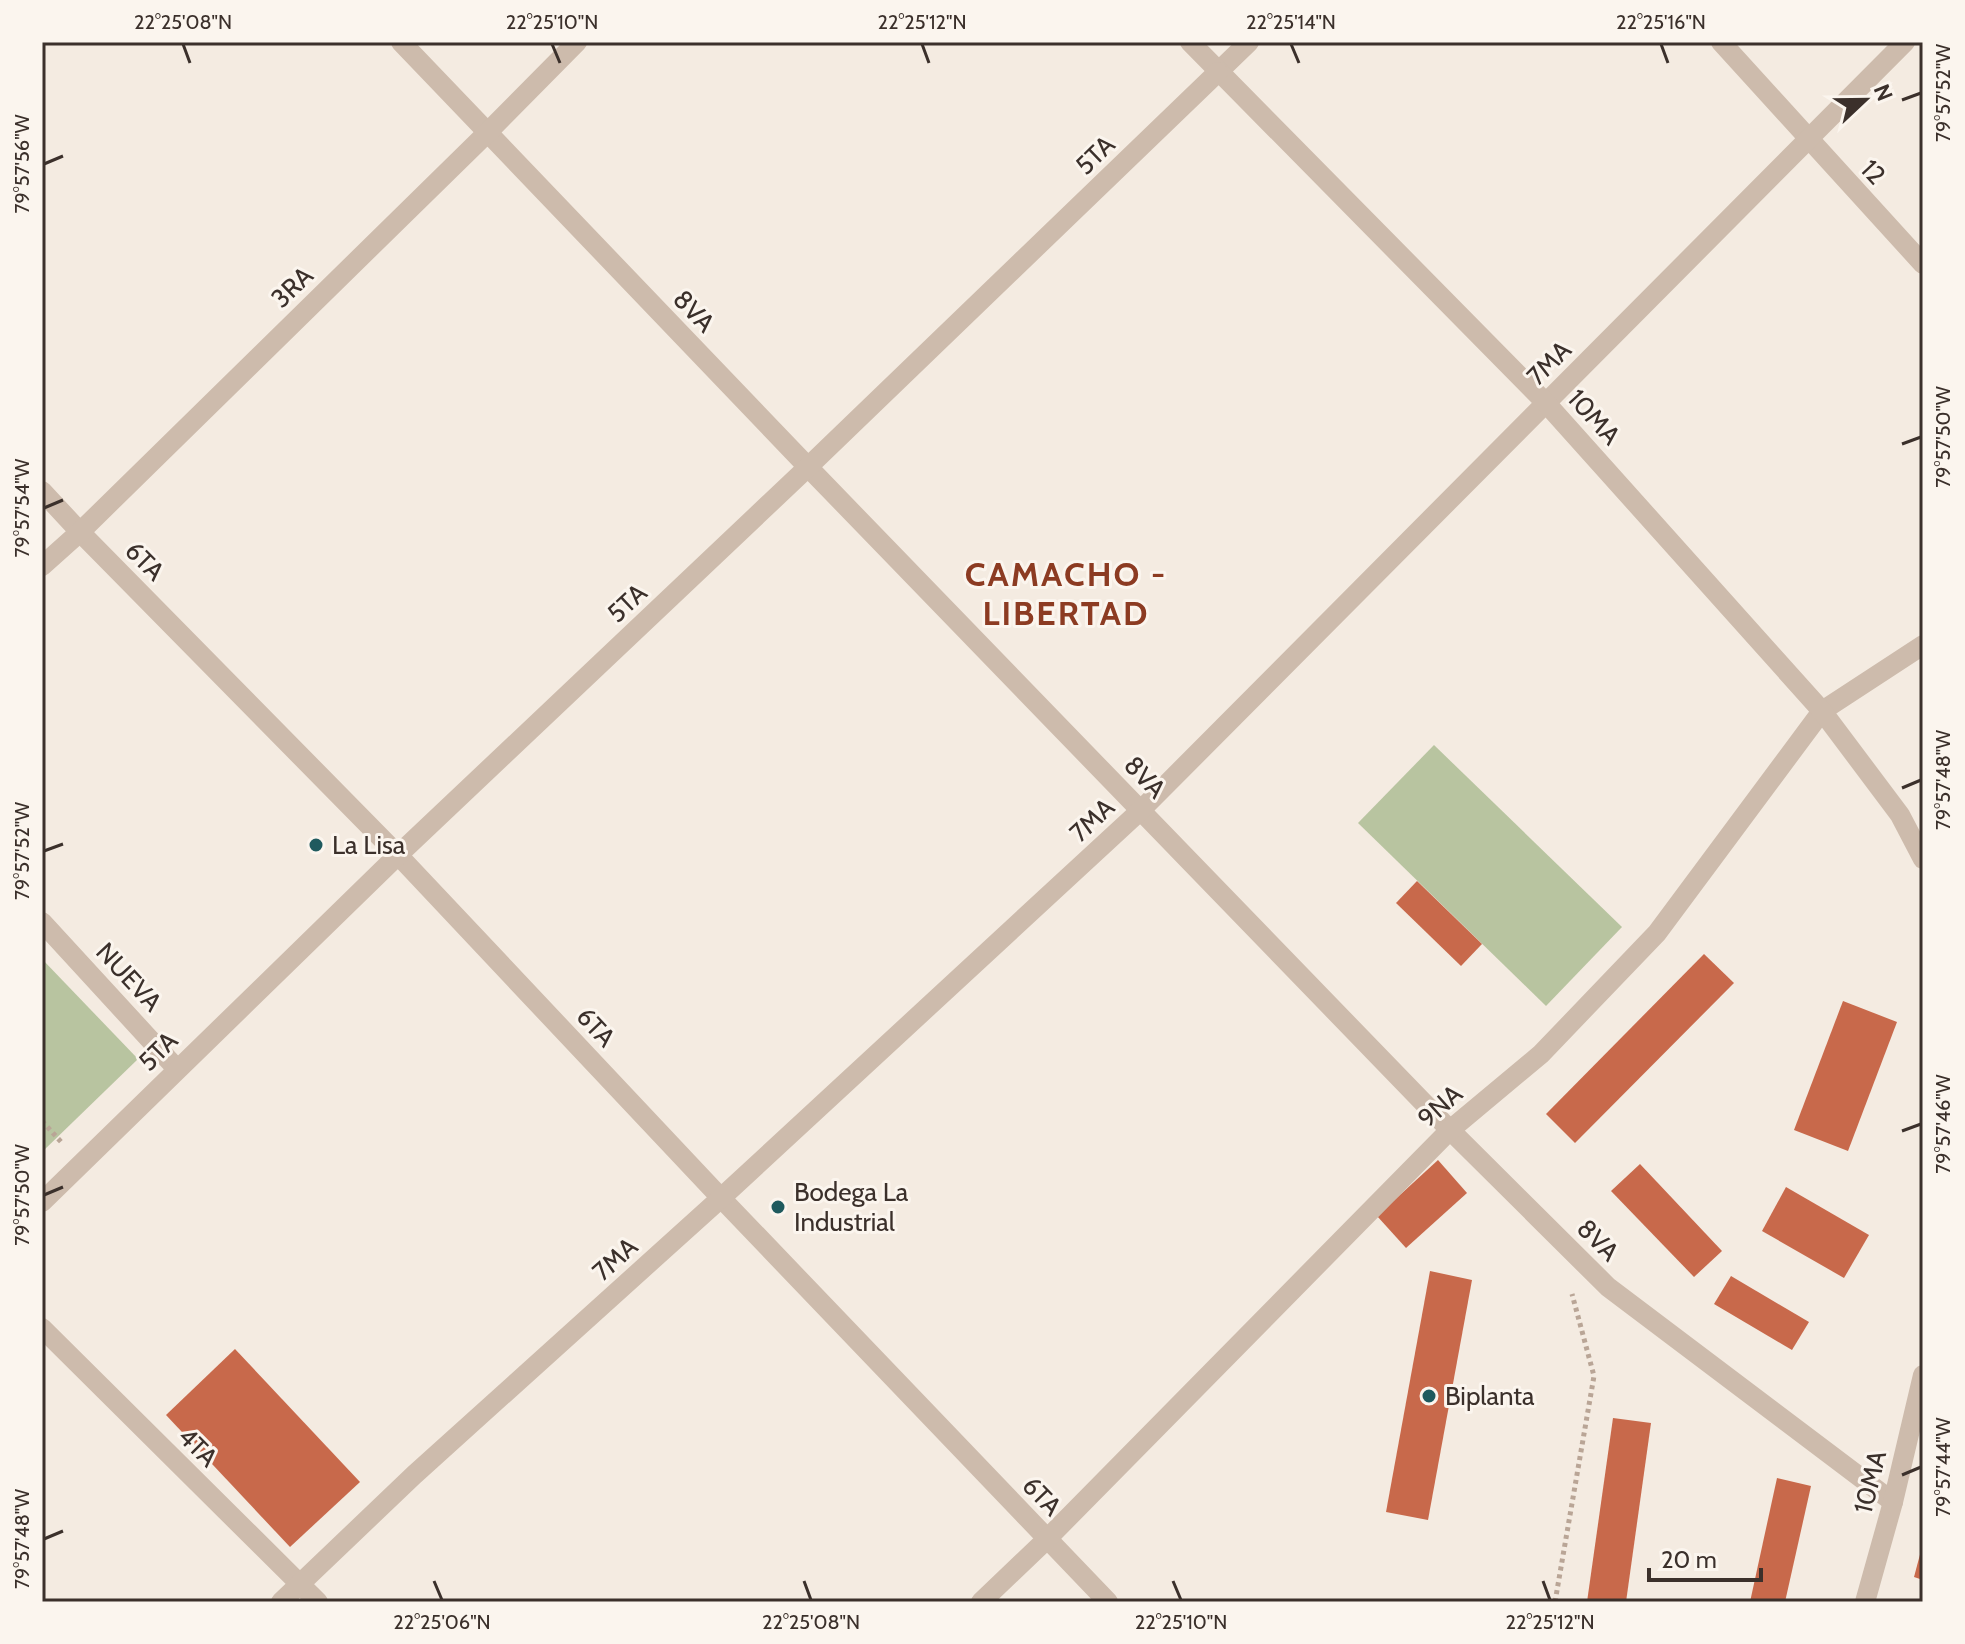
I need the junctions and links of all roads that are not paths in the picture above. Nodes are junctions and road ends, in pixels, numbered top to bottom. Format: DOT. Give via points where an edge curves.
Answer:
graph roads {
  1 [pos="401,42"];
  2 [pos="577,42"];
  3 [pos="1190,42"];
  4 [pos="1249,42"];
  5 [pos="1721,42"];
  6 [pos="1905,42"];
  7 [pos="1218,72"];
  8 [pos="487,133"];
  9 [pos="1808,139"];
  10 [pos="1923,264"];
  11 [pos="1546,403"];
  12 [pos="808,467"];
  13 [pos="42,491"];
  14 [pos="80,532"];
  15 [pos="42,566"];
  16 [pos="1923,645"];
  17 [pos="1822,711"];
  18 [pos="1141,810"];
  19 [pos="398,855"];
  20 [pos="1923,859"];
  21 [pos="42,922"];
  22 [pos="177,1069"];
  23 [pos="1450,1130"];
  24 [pos="721,1198"];
  25 [pos="42,1202"];
  26 [pos="42,1328"];
  27 [pos="1923,1375"];
  28 [pos="1893,1502"];
  29 [pos="1047,1539"];
  30 [pos="300,1583"];
  31 [pos="281,1602"];
  32 [pos="318,1602"];
  33 [pos="981,1602"];
  34 [pos="1108,1602"];
  35 [pos="1865,1602"];
  1 -- 8 [label="street, 8VA"];
  2 -- 8 [label="street, 3RA"];
  3 -- 7 [label="street, 10MA"];
  4 -- 7 [label="street, 5TA"];
  5 -- 9 [label="street, 12"];
  6 -- 9 [label="street, 7MA"];
  7 -- 11 [label="street, 10MA"];
  7 -- 12 [label="street, 5TA"];
  8 -- 12 [label="street, 8VA"];
  8 -- 14 [label="street, 3RA"];
  9 -- 10 [label="street, 12"];
  9 -- 11 [label="street, 7MA"];
  11 -- 17 [label="street, 10MA"];
  11 -- 18 [label="street, 7MA"];
  12 -- 18 [label="street, 8VA"];
  12 -- 19 [label="street, 5TA"];
  13 -- 14 [label="street, 6TA"];
  14 -- 15 [label="street, 3RA"];
  14 -- 19 [label="street, 6TA"];
  16 -- 17 [label="street, 9NA"];
  17 -- 20 [label="street, 10MA" via="1900,815"];
  17 -- 23 [label="street, 9NA" via="1657,933 1541,1054"];
  18 -- 23 [label="street, 8VA"];
  18 -- 24 [label="street, 7MA"];
  19 -- 22 [label="street, 5TA"];
  19 -- 24 [label="street, 6TA"];
  21 -- 22 [label="street, NUEVA"];
  22 -- 25 [label="street, 5TA"];
  23 -- 28 [label="street, 8VA" via="1608,1287"];
  23 -- 29 [label="street, 9NA"];
  24 -- 29 [label="street, 6TA"];
  24 -- 30 [label="street, 7MA"];
  26 -- 30 [label="street, 4TA"];
  27 -- 28 [label="street, 10MA"];
  28 -- 35 [label="street, 10MA"];
  29 -- 33 [label="street, 9NA"];
  29 -- 34 [label="street, 6TA"];
  30 -- 31 [label="street, 7MA"];
  30 -- 32 [label="street, 4TA"];
}
